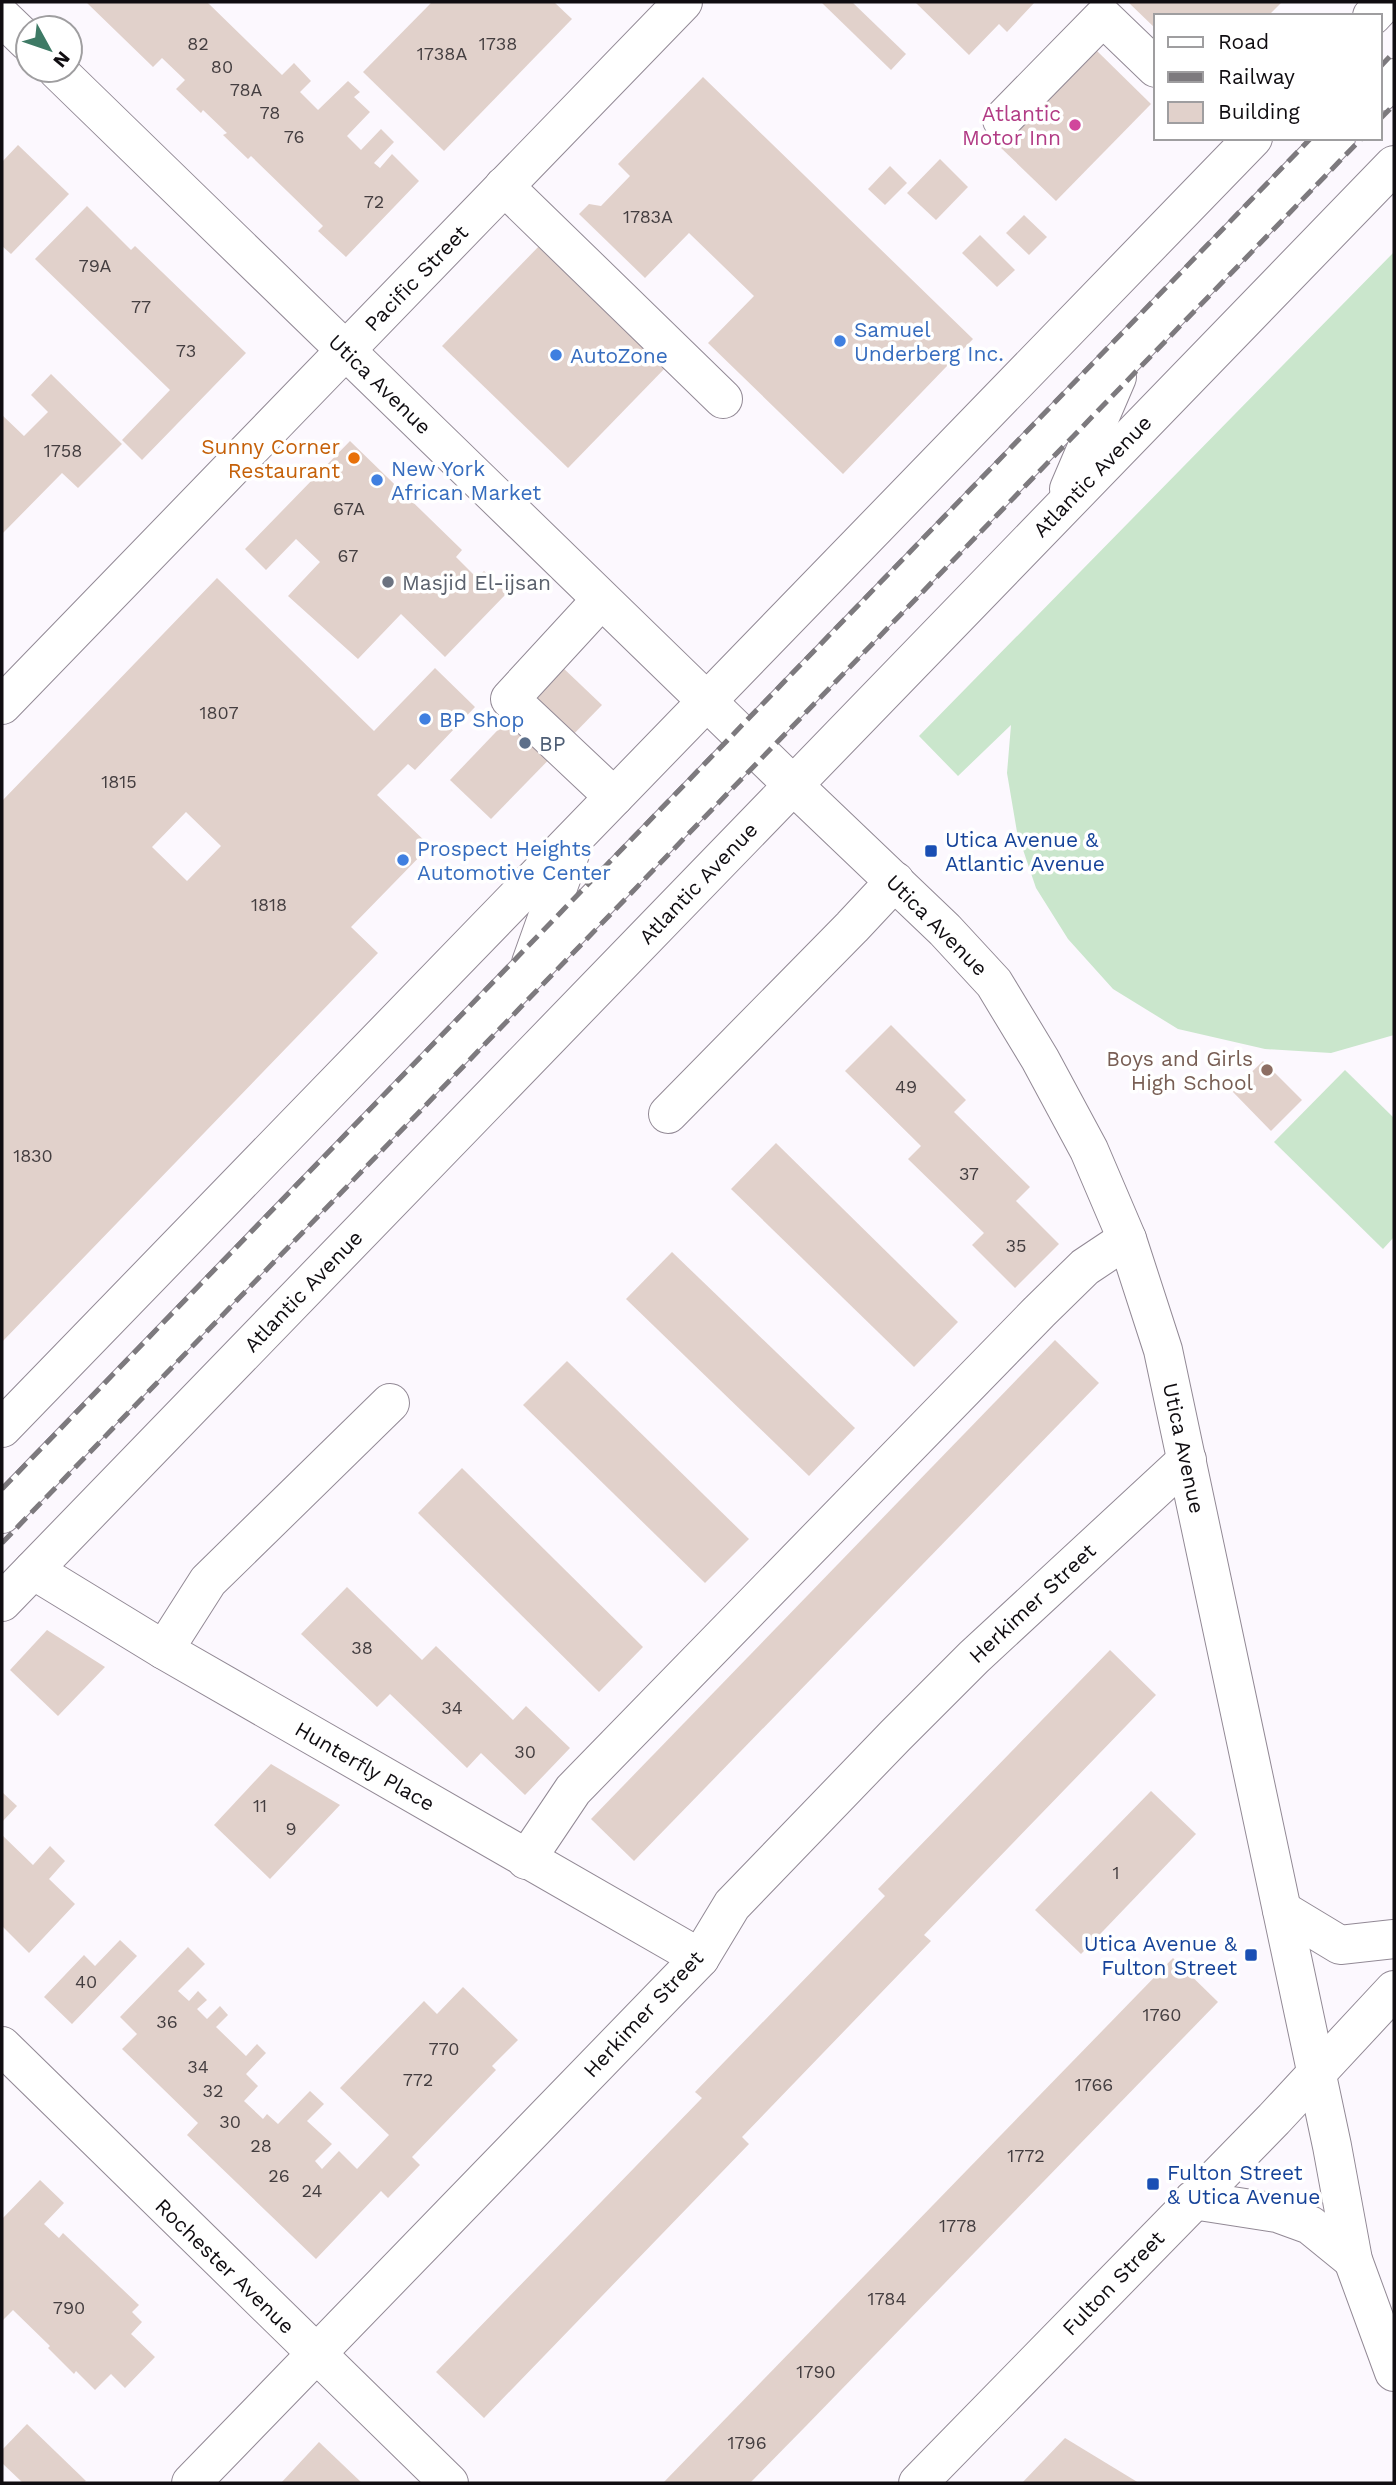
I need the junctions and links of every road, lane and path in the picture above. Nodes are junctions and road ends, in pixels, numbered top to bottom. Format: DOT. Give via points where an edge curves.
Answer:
graph roads {
  1 [pos="682,2"];
  2 [pos="1154,66"];
  3 [pos="71,84"];
  4 [pos="1002,120"];
  5 [pos="1334,140"];
  6 [pos="1242,142"];
  7 [pos="1394,165"];
  8 [pos="505,186"];
  9 [pos="346,350"];
  10 [pos="1126,356"];
  11 [pos="723,399"];
  12 [pos="1059,510"];
  13 [pos="601,600"];
  14 [pos="706,702"];
  15 [pos="2,705"];
  16 [pos="749,743"];
  17 [pos="792,785"];
  18 [pos="614,797"];
  19 [pos="576,836"];
  20 [pos="895,881"];
  21 [pos="527,975"];
  22 [pos="668,1114"];
  23 [pos="1127,1239"];
  24 [pos="390,1403"];
  25 [pos="2,1428"];
  26 [pos="1186,1460"];
  27 [pos="2,1514"];
  28 [pos="33,1570"];
  29 [pos="2,1602"];
  30 [pos="164,1650"];
  31 [pos="526,1860"];
  32 [pos="1282,1910"];
  33 [pos="1394,1939"];
  34 [pos="700,1958"];
  35 [pos="1394,1990"];
  36 [pos="2,2046"];
  37 [pos="1316,2074"];
  38 [pos="1193,2200"];
  39 [pos="1353,2260"];
  40 [pos="316,2354"];
  41 [pos="1394,2372"];
  42 [pos="191,2483"];
  43 [pos="449,2483"];
  44 [pos="918,2483"];
  1 -- 8 [label="main road, Pacific Street"];
  2 -- 4 [label="main road" via="1103,17"];
  3 -- 9 [label="main road, Utica Avenue"];
  5 -- 10 [label="main road"];
  6 -- 14 [label="main road"];
  7 -- 12 [label="main road, Atlantic Avenue"];
  8 -- 9 [label="main road, Pacific Street"];
  8 -- 11 [label="main road"];
  9 -- 13 [label="main road, Utica Avenue"];
  9 -- 15 [label="main road, Pacific Street"];
  10 -- 12 [label="main road"];
  10 -- 16 [label="main road"];
  12 -- 17 [label="main road, Atlantic Avenue"];
  13 -- 14 [label="main road, Utica Avenue"];
  13 -- 18 [label="main road" via="510,699"];
  14 -- 16 [label="main road, Utica Avenue"];
  14 -- 18 [label="main road"];
  16 -- 17 [label="main road, Utica Avenue"];
  16 -- 21 [label="main road"];
  17 -- 20 [label="main road, Utica Avenue"];
  17 -- 28 [label="main road, Atlantic Avenue"];
  18 -- 19 [label="main road"];
  19 -- 21 [label="main road"];
  19 -- 25 [label="main road"];
  20 -- 22 [label="main road"];
  20 -- 23 [label="main road, Utica Avenue" via="994,983 1089,1150"];
  21 -- 27 [label="main road"];
  23 -- 26 [label="main road, Utica Avenue" via="1163,1350"];
  23 -- 31 [label="main road" via="1085,1268 1039,1312 573,1790"];
  24 -- 30 [label="main road" via="208,1581"];
  26 -- 32 [label="main road, Utica Avenue"];
  26 -- 34 [label="main road, Herkimer Street" via="905,1726 733,1905"];
  28 -- 29 [label="main road, Atlantic Avenue"];
  28 -- 30 [label="main road, Hunterfly Place"];
  30 -- 31 [label="main road, Hunterfly Place"];
  31 -- 34 [label="main road, Hunterfly Place"];
  32 -- 33 [label="main road" via="1340,1945"];
  32 -- 37 [label="main road, Utica Avenue"];
  34 -- 40 [label="main road, Herkimer Street"];
  35 -- 37 [label="main road, Fulton Street"];
  36 -- 40 [label="main road, Rochester Avenue"];
  37 -- 38 [label="main road, Fulton Street"];
  37 -- 39 [label="main road, Utica Avenue"];
  38 -- 39 [label="main road" via="1277,2213 1310,2225"];
  38 -- 44 [label="main road, Fulton Street"];
  39 -- 41 [label="main road, Utica Avenue"];
  40 -- 42 [label="main road, Herkimer Street"];
  40 -- 43 [label="main road, Rochester Avenue"];
}
